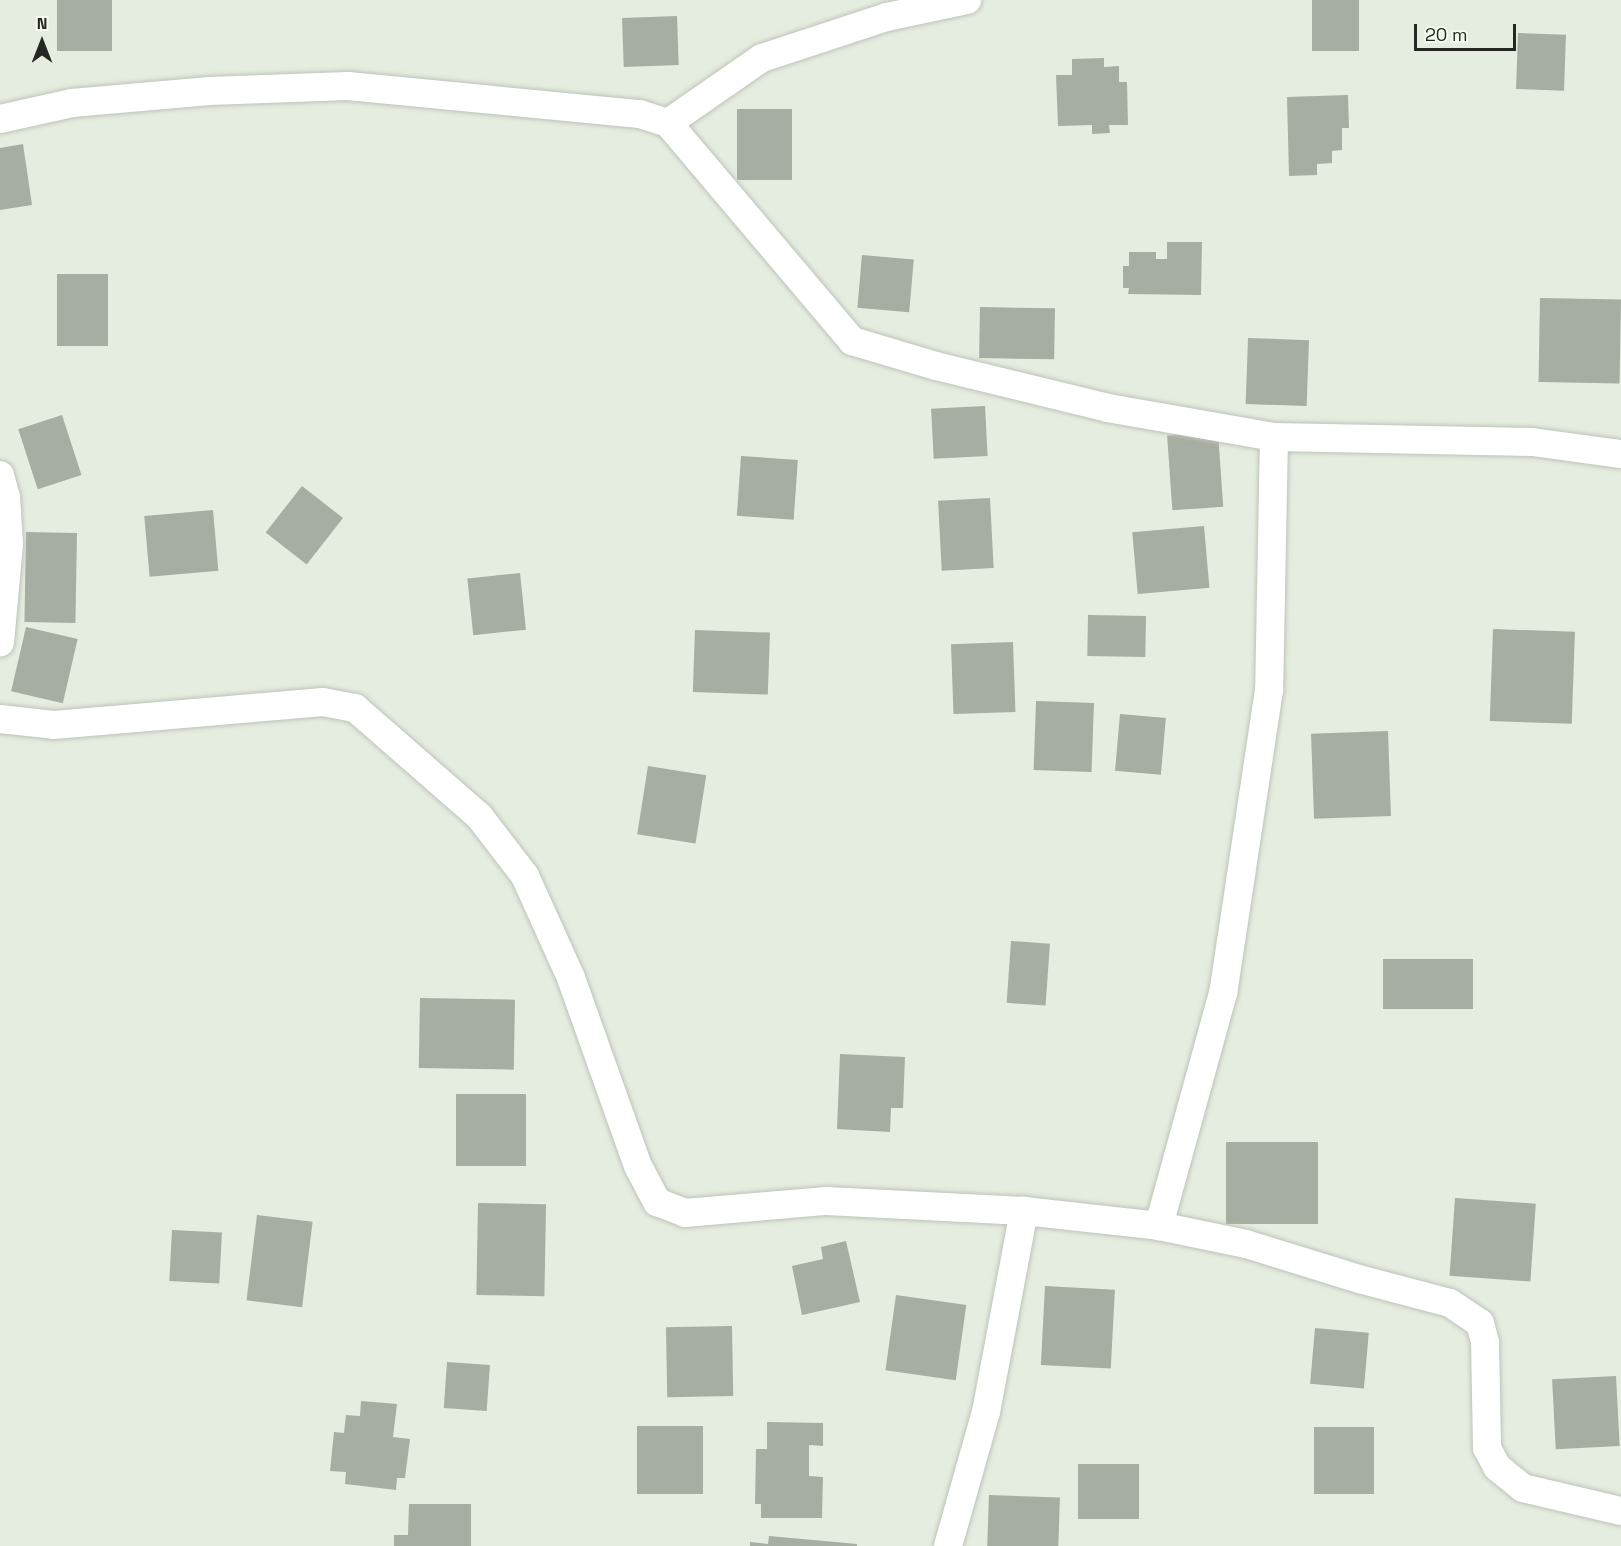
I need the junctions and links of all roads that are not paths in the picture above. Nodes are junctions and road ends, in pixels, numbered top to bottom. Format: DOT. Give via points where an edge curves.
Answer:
graph roads {
  1 [pos="967,0"];
  2 [pos="0,119"];
  3 [pos="668,123"];
  4 [pos="1274,437"];
  5 [pos="1621,454"];
  6 [pos="0,475"];
  7 [pos="0,643"];
  8 [pos="0,719"];
  9 [pos="1024,1211"];
  10 [pos="1159,1226"];
  11 [pos="1621,1511"];
  12 [pos="948,1546"];
  1 -- 3 [label="street" via="886,17 762,58"];
  2 -- 3 [label="street" via="72,104 209,91 348,86 640,114"];
  3 -- 4 [label="street" via="852,342 1108,408"];
  4 -- 5 [label="street" via="1532,442"];
  4 -- 10 [label="street" via="1267,702 1223,993"];
  6 -- 7 [label="street" via="6,497 9,544"];
  8 -- 9 [label="street" via="54,724 323,702 355,708 479,816 525,876 571,978 638,1166 657,1202 685,1213 826,1201"];
  9 -- 10 [label="street"];
  9 -- 12 [label="street" via="986,1412"];
  10 -- 11 [label="street" via="1246,1244 1450,1303 1480,1323 1485,1342 1487,1448 1497,1467 1523,1488"];
}
